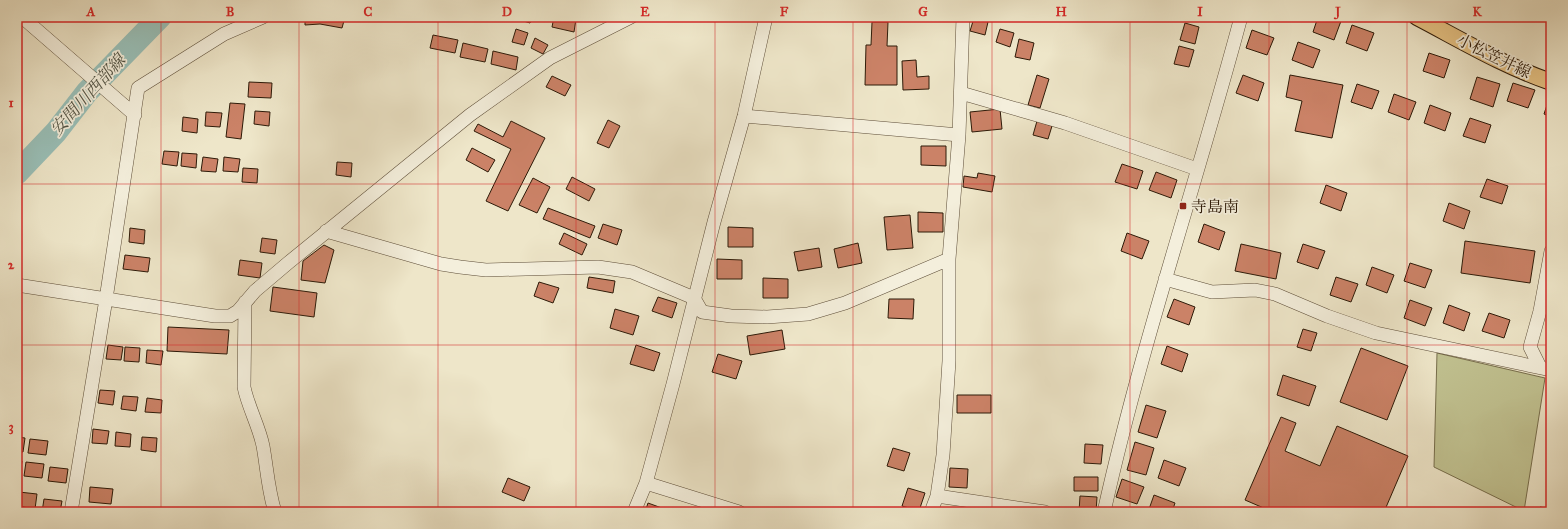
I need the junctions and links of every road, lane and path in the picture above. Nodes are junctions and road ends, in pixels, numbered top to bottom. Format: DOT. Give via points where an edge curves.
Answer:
graph roads {
  1 [pos="22,17"];
  2 [pos="263,17"];
  3 [pos="631,17"];
  4 [pos="766,17"];
  5 [pos="963,17"];
  6 [pos="1241,17"];
  7 [pos="1417,17"];
  8 [pos="1551,82"];
  9 [pos="961,94"];
  10 [pos="135,115"];
  11 [pos="744,116"];
  12 [pos="959,135"];
  13 [pos="1197,169"];
  14 [pos="326,231"];
  15 [pos="1551,251"];
  16 [pos="949,259"];
  17 [pos="1165,279"];
  18 [pos="17,285"];
  19 [pos="694,298"];
  20 [pos="106,299"];
  21 [pos="244,302"];
  22 [pos="1545,369"];
  23 [pos="646,483"];
  24 [pos="937,496"];
  25 [pos="71,512"];
  26 [pos="275,512"];
  27 [pos="634,512"];
  28 [pos="739,512"];
  29 [pos="931,512"];
  30 [pos="1046,512"];
  31 [pos="1104,512"];
  1 -- 10 [label="street"];
  2 -- 10 [label="street" via="224,34 138,88"];
  3 -- 14 [label="street" via="550,58 517,81 470,115"];
  4 -- 11 [label="street"];
  5 -- 9 [label="street"];
  6 -- 13 [label="street"];
  7 -- 8 [label="main road, 小松笠井線"];
  9 -- 12 [label="street"];
  9 -- 13 [label="street" via="1065,123"];
  10 -- 20 [label="street"];
  11 -- 12 [label="street"];
  11 -- 19 [label="street"];
  12 -- 16 [label="street"];
  13 -- 17 [label="street"];
  14 -- 19 [label="street" via="460,268 486,270 598,267 632,272"];
  14 -- 21 [label="street"];
  15 -- 22 [label="street" via="1540,311 1530,346"];
  16 -- 19 [label="street" via="846,303 808,314 767,317 702,312"];
  16 -- 24 [label="street" via="949,361 943,455"];
  17 -- 22 [label="street" via="1212,292 1255,290 1275,294 1376,333"];
  17 -- 31 [label="street"];
  18 -- 20 [label="street"];
  19 -- 23 [label="street"];
  20 -- 21 [label="street" via="215,316 230,316 238,312"];
  20 -- 25 [label="street"];
  21 -- 26 [label="street" via="244,387 263,444 267,479"];
  23 -- 27 [label="street"];
  23 -- 28 [label="street"];
  24 -- 29 [label="street"];
  24 -- 30 [label="street"];
}
